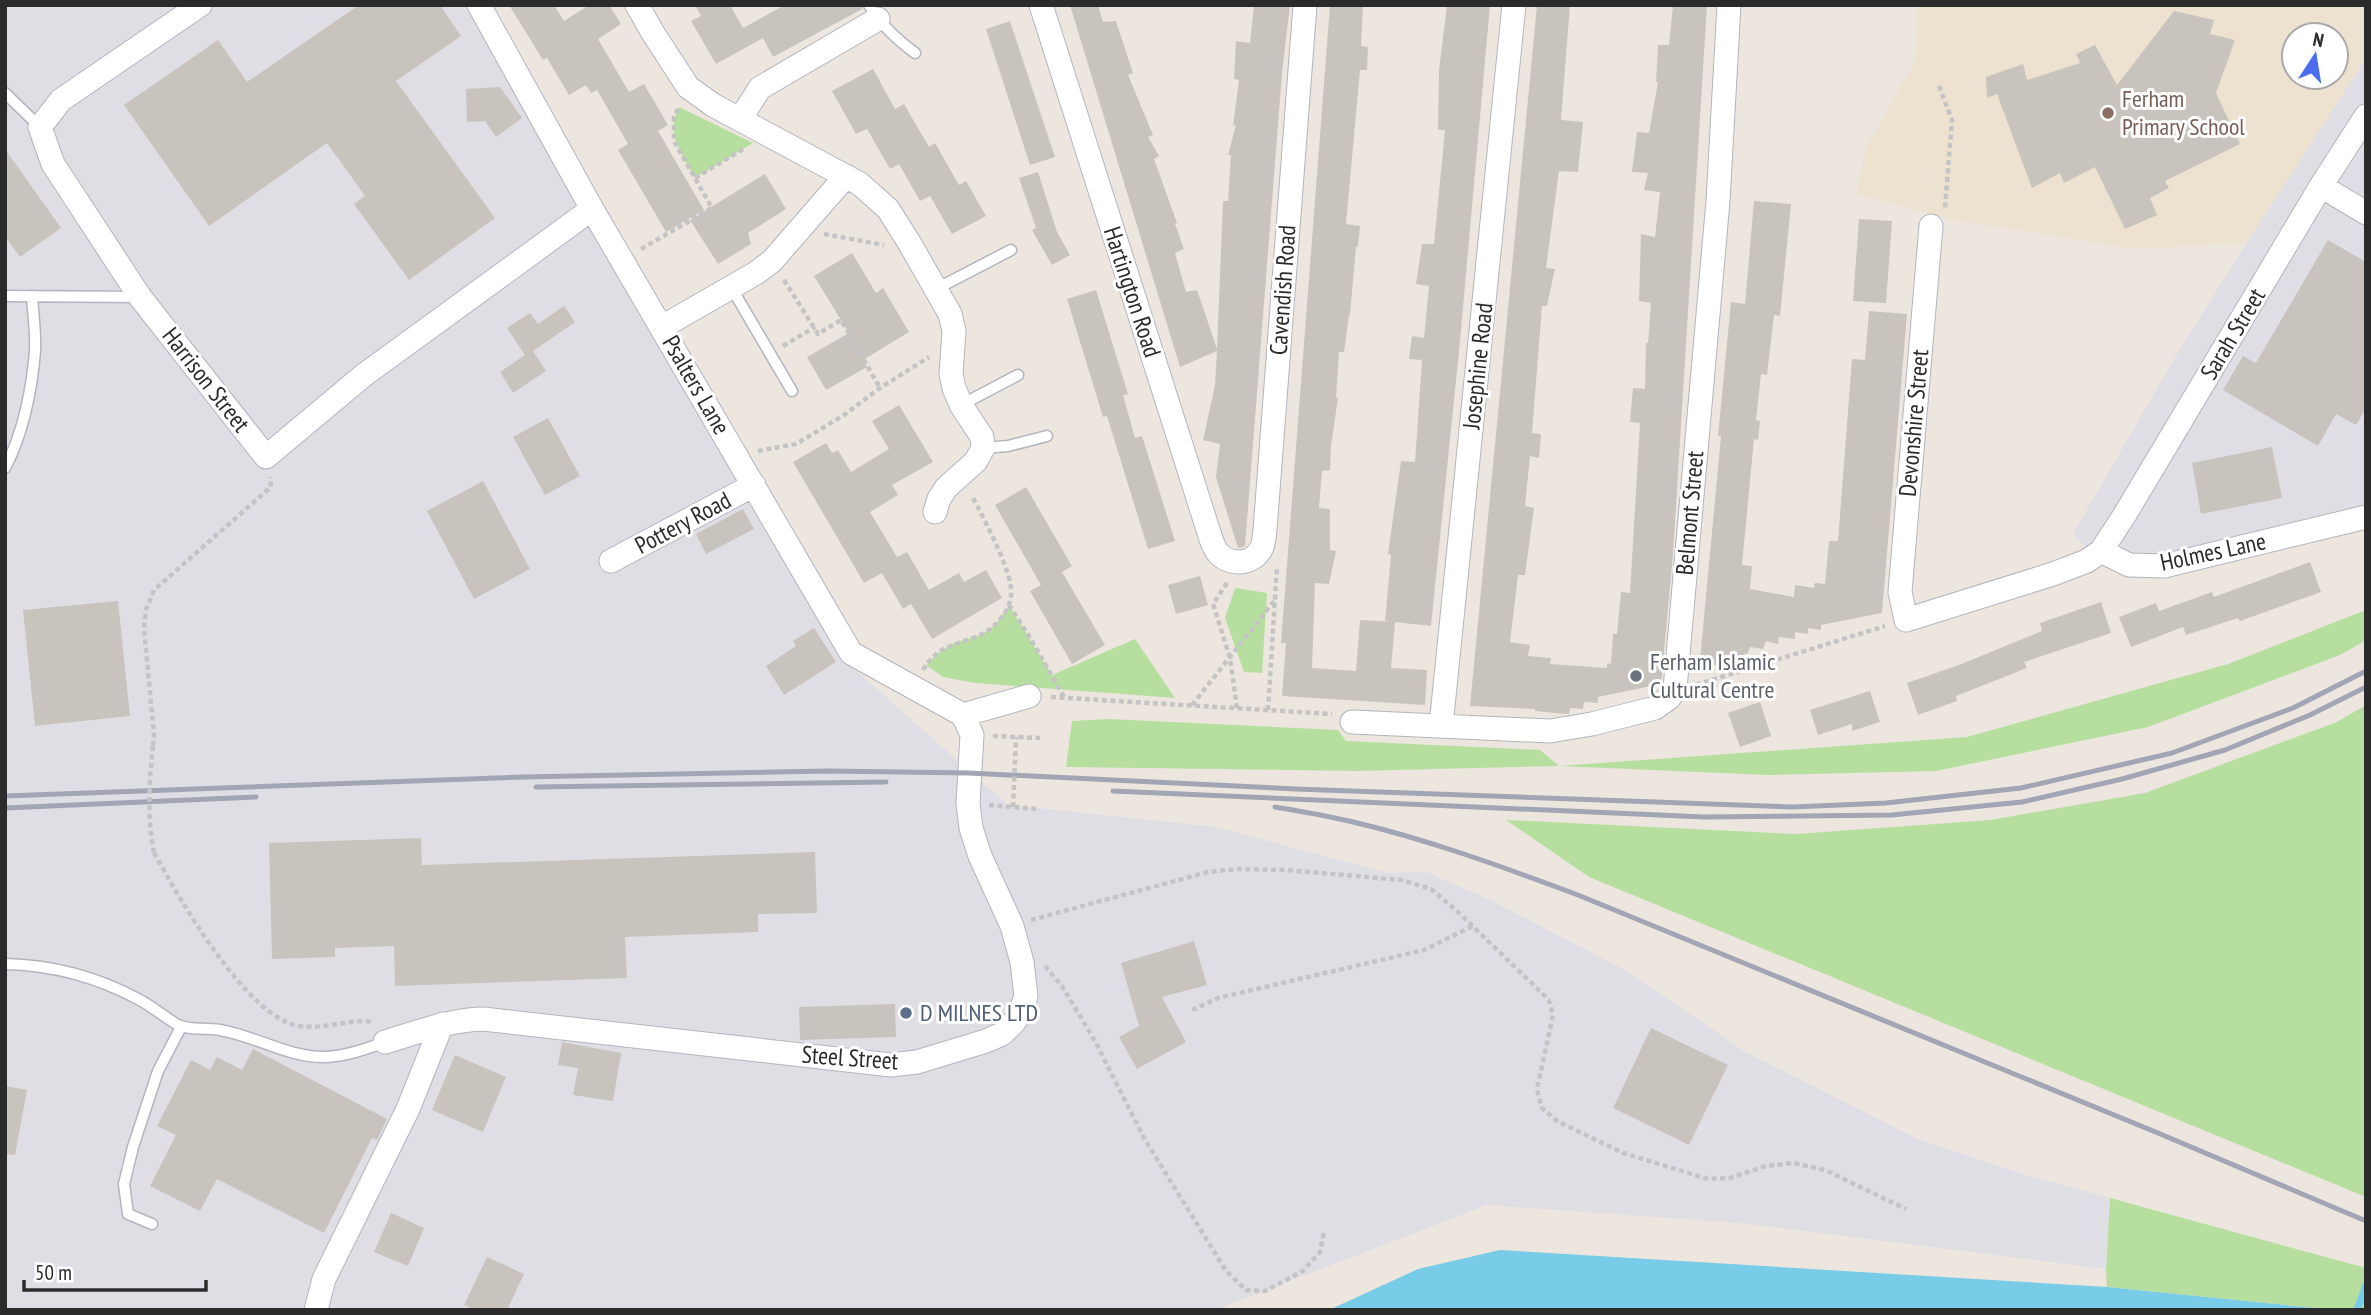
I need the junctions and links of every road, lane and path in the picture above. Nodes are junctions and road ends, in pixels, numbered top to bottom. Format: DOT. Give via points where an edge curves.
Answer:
graph roads {
  1 [pos="200,5"];
  2 [pos="479,5"];
  3 [pos="637,5"];
  4 [pos="1041,5"];
  5 [pos="1305,5"];
  6 [pos="1514,5"];
  7 [pos="1729,5"];
  8 [pos="873,12"];
  9 [pos="915,52"];
  10 [pos="1939,86"];
  11 [pos="688,87"];
  12 [pos="5,93"];
  13 [pos="2366,116"];
  14 [pos="740,119"];
  15 [pos="40,127"];
  16 [pos="766,134"];
  17 [pos="846,176"];
  18 [pos="695,178"];
  19 [pos="2321,186"];
  20 [pos="592,209"];
  21 [pos="2366,213"];
  22 [pos="804,226"];
  23 [pos="1931,226"];
  24 [pos="910,244"];
  25 [pos="1011,250"];
  26 [pos="623,260"];
  27 [pos="772,261"];
  28 [pos="731,288"];
  29 [pos="936,289"];
  30 [pos="5,296"];
  31 [pos="32,296"];
  32 [pos="140,297"];
  33 [pos="662,327"];
  34 [pos="815,327"];
  35 [pos="951,347"];
  36 [pos="770,354"];
  37 [pos="1018,375"];
  38 [pos="880,388"];
  39 [pos="792,391"];
  40 [pos="961,405"];
  41 [pos="1047,436"];
  42 [pos="983,448"];
  43 [pos="737,455"];
  44 [pos="266,457"];
  45 [pos="5,468"];
  46 [pos="962,476"];
  47 [pos="754,485"];
  48 [pos="934,512"];
  49 [pos="2366,517"];
  50 [pos="1261,548"];
  51 [pos="2101,551"];
  52 [pos="611,561"];
  53 [pos="1241,563"];
  54 [pos="1275,599"];
  55 [pos="1009,605"];
  56 [pos="1906,620"];
  57 [pos="1230,658"];
  58 [pos="914,686"];
  59 [pos="1675,689"];
  60 [pos="1029,696"];
  61 [pos="1064,698"];
  62 [pos="1192,705"];
  63 [pos="1237,708"];
  64 [pos="1269,710"];
  65 [pos="1352,722"];
  66 [pos="967,725"];
  67 [pos="1441,726"];
  68 [pos="1016,737"];
  69 [pos="1040,738"];
  70 [pos="968,803"];
  71 [pos="1013,807"];
  72 [pos="1038,809"];
  73 [pos="1012,926"];
  74 [pos="1473,926"];
  75 [pos="1037,956"];
  76 [pos="5,964"];
  77 [pos="1192,1010"];
  78 [pos="442,1024"];
  79 [pos="181,1027"];
  80 [pos="396,1039"];
  81 [pos="1906,1209"];
  82 [pos="152,1224"];
  83 [pos="1324,1232"];
  84 [pos="316,1310"];
  1 -- 15 [label="street" via="61,100"];
  2 -- 20 [label="street, Psalters Lane"];
  3 -- 11 [label="street"];
  4 -- 53 [label="street, Hartington Road" via="1211,539 1227,560"];
  5 -- 50 [label="street, Cavendish Road"];
  6 -- 67 [label="street, Josephine Road"];
  7 -- 59 [label="street, Belmont Street" via="1718,201"];
  8 -- 9 [label="lane" via="894,37"];
  8 -- 14 [label="street" via="760,88"];
  10 -- 23 [label="path" via="1952,120 1944,220"];
  11 -- 14 [label="street"];
  11 -- 18 [label="path" via="674,117 674,141"];
  12 -- 15 [label="lane"];
  13 -- 19 [label="street, Sarah Street"];
  14 -- 16 [label="street"];
  15 -- 32 [label="street, Harrison Street" via="53,164"];
  16 -- 17 [label="street"];
  16 -- 18 [label="path"];
  17 -- 22 [label="street"];
  17 -- 24 [label="street" via="888,209"];
  18 -- 26 [label="path" via="712,208"];
  19 -- 21 [label="street"];
  19 -- 51 [label="street, Sarah Street"];
  20 -- 26 [label="street, Psalters Lane"];
  20 -- 44 [label="street, Harrison Street" via="364,375"];
  22 -- 24 [label="path" via="829,236 887,246"];
  22 -- 27 [label="street"];
  23 -- 56 [label="street, Devonshire Street" via="1900,592"];
  24 -- 29 [label="street"];
  25 -- 29 [label="lane"];
  26 -- 33 [label="street, Psalters Lane"];
  27 -- 28 [label="street"];
  27 -- 34 [label="path"];
  28 -- 33 [label="street"];
  28 -- 36 [label="lane"];
  29 -- 35 [label="street" via="950,314"];
  30 -- 31 [label="lane"];
  31 -- 32 [label="lane"];
  31 -- 45 [label="lane" via="35,349 28,395 14,452"];
  32 -- 44 [label="street, Harrison Street"];
  33 -- 43 [label="street, Psalters Lane"];
  34 -- 36 [label="path"];
  34 -- 38 [label="path" via="818,334 841,320"];
  35 -- 38 [label="path" via="923,359"];
  35 -- 40 [label="street" via="951,374"];
  36 -- 39 [label="lane"];
  37 -- 40 [label="lane"];
  38 -- 43 [label="path" via="796,444"];
  40 -- 42 [label="street" via="982,437"];
  41 -- 42 [label="lane"];
  42 -- 46 [label="street"];
  43 -- 47 [label="street, Psalters Lane"];
  44 -- 80 [label="path, bridge" via="271,487 154,590 146,610 154,735 149,780 154,853 227,966 272,1015 296,1026 323,1028 364,1021 387,1025"];
  46 -- 48 [label="street" via="946,488"];
  46 -- 55 [label="path" via="1001,554 1012,594"];
  47 -- 52 [label="street, Pottery Road"];
  47 -- 58 [label="street, Psalters Lane" via="851,653"];
  49 -- 51 [label="street, Holmes Lane" via="2164,566 2129,565"];
  50 -- 53 [label="street"];
  50 -- 54 [label="path" via="1278,562"];
  51 -- 56 [label="street" via="2053,574"];
  53 -- 57 [label="path" via="1213,604"];
  54 -- 57 [label="path"];
  54 -- 64 [label="path"];
  55 -- 58 [label="path" via="983,634 938,653"];
  55 -- 61 [label="path"];
  56 -- 59 [label="path"];
  57 -- 62 [label="path"];
  57 -- 63 [label="path"];
  58 -- 66 [label="street, Psalters Lane"];
  59 -- 67 [label="street" via="1656,708 1550,731"];
  60 -- 61 [label="path"];
  60 -- 66 [label="street"];
  61 -- 62 [label="path"];
  62 -- 63 [label="path"];
  63 -- 64 [label="path"];
  64 -- 65 [label="path" via="1334,714"];
  65 -- 67 [label="street"];
  66 -- 68 [label="path"];
  66 -- 70 [label="street, Steel Street"];
  68 -- 69 [label="path"];
  68 -- 71 [label="path, bridge"];
  70 -- 71 [label="path"];
  70 -- 73 [label="street, Steel Street" via="980,856"];
  71 -- 72 [label="path"];
  73 -- 74 [label="path" via="1208,872 1238,869 1402,880 1431,889"];
  73 -- 78 [label="street, Steel Street" via="1026,996 1014,1023 986,1041 916,1062 859,1063 483,1019"];
  74 -- 77 [label="path" via="1424,950 1218,998"];
  74 -- 81 [label="path" via="1549,1000 1553,1015 1537,1089 1542,1108 1557,1122 1623,1153 1708,1179 1794,1163 1825,1170"];
  75 -- 83 [label="path" via="1062,986 1144,1138 1232,1278 1246,1290 1265,1291 1303,1271 1320,1252"];
  76 -- 79 [label="lane" via="52,969 108,984"];
  78 -- 80 [label="street, Steel Street"];
  78 -- 84 [label="street" via="408,1109 328,1269"];
  79 -- 80 [label="lane" via="220,1030 323,1057"];
  79 -- 82 [label="lane" via="158,1071 124,1184 128,1214"];
}
